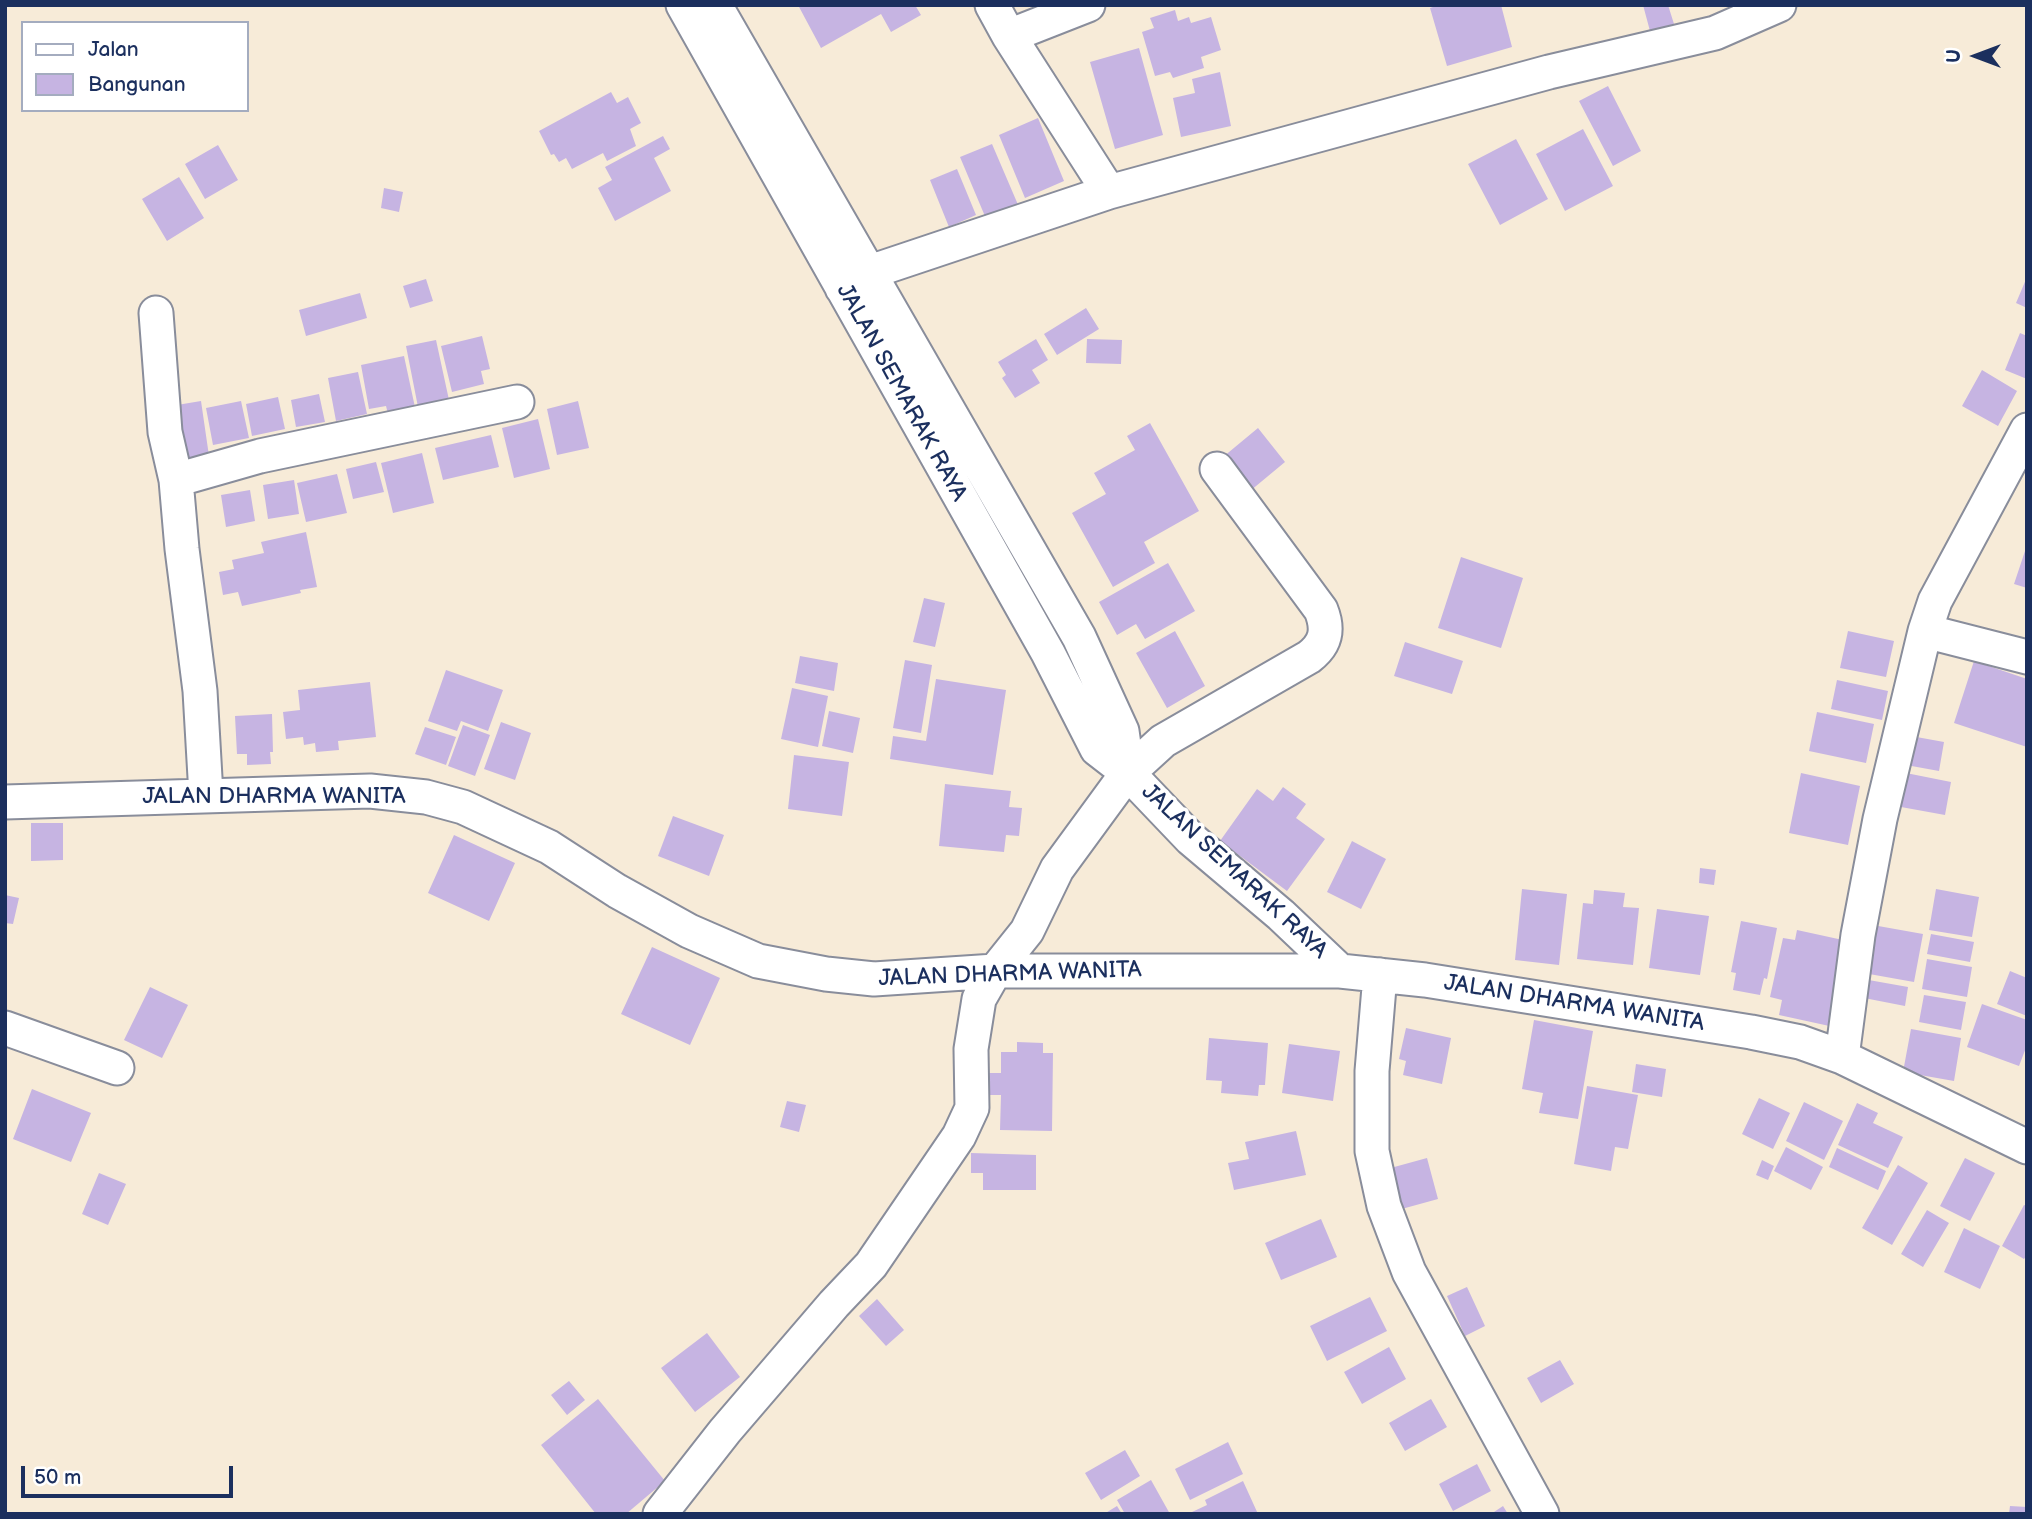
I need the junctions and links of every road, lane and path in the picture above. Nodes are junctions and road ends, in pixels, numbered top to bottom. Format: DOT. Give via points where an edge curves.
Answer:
graph roads {
  1 [pos="683,5"];
  2 [pos="715,5"];
  3 [pos="992,5"];
  4 [pos="1088,5"];
  5 [pos="1779,5"];
  6 [pos="1712,19"];
  7 [pos="1009,36"];
  8 [pos="1109,192"];
  9 [pos="856,280"];
  10 [pos="156,313"];
  11 [pos="517,402"];
  12 [pos="2027,430"];
  13 [pos="1217,469"];
  14 [pos="176,480"];
  15 [pos="1925,631"];
  16 [pos="2027,657"];
  17 [pos="1128,773"];
  18 [pos="206,795"];
  19 [pos="5,802"];
  20 [pos="995,971"];
  21 [pos="1340,971"];
  22 [pos="1380,975"];
  23 [pos="5,1028"];
  24 [pos="1842,1057"];
  25 [pos="117,1068"];
  26 [pos="2027,1147"];
  27 [pos="660,1514"];
  28 [pos="1542,1514"];
  1 -- 9 [label="street, JALAN SEMARAK RAYA"];
  2 -- 9 [label="street, JALAN SEMARAK RAYA"];
  3 -- 7 [label="street"];
  4 -- 7 [label="street"];
  5 -- 6 [label="street"];
  6 -- 8 [label="street" via="1549,72"];
  7 -- 8 [label="street"];
  8 -- 9 [label="street"];
  9 -- 17 [label="street, JALAN SEMARAK RAYA" via="1097,749"];
  10 -- 14 [label="street" via="165,432"];
  11 -- 14 [label="street" via="260,456"];
  12 -- 15 [label="street" via="1935,601"];
  13 -- 17 [label="street" via="1321,610 1326,634 1309,657 1163,741"];
  14 -- 18 [label="street" via="200,691"];
  15 -- 16 [label="street"];
  15 -- 24 [label="street" via="1880,819"];
  17 -- 20 [label="street" via="1056,869 1027,931"];
  17 -- 21 [label="street, JALAN SEMARAK RAYA" via="1191,839"];
  18 -- 19 [label="street, JALAN DHARMA WANITA"];
  18 -- 20 [label="street, JALAN DHARMA WANITA" via="370,791 426,797 463,807 549,846 617,891 758,961 874,979"];
  20 -- 21 [label="street, JALAN DHARMA WANITA"];
  20 -- 27 [label="street" via="979,999 971,1048 972,1108 959,1136 871,1265 725,1431"];
  21 -- 22 [label="street, JALAN DHARMA WANITA"];
  22 -- 24 [label="street, JALAN DHARMA WANITA" via="1751,1032"];
  22 -- 28 [label="street" via="1372,1072 1372,1151 1384,1206 1409,1272"];
  23 -- 25 [label="street"];
  24 -- 26 [label="street, JALAN DHARMA WANITA"];
}
